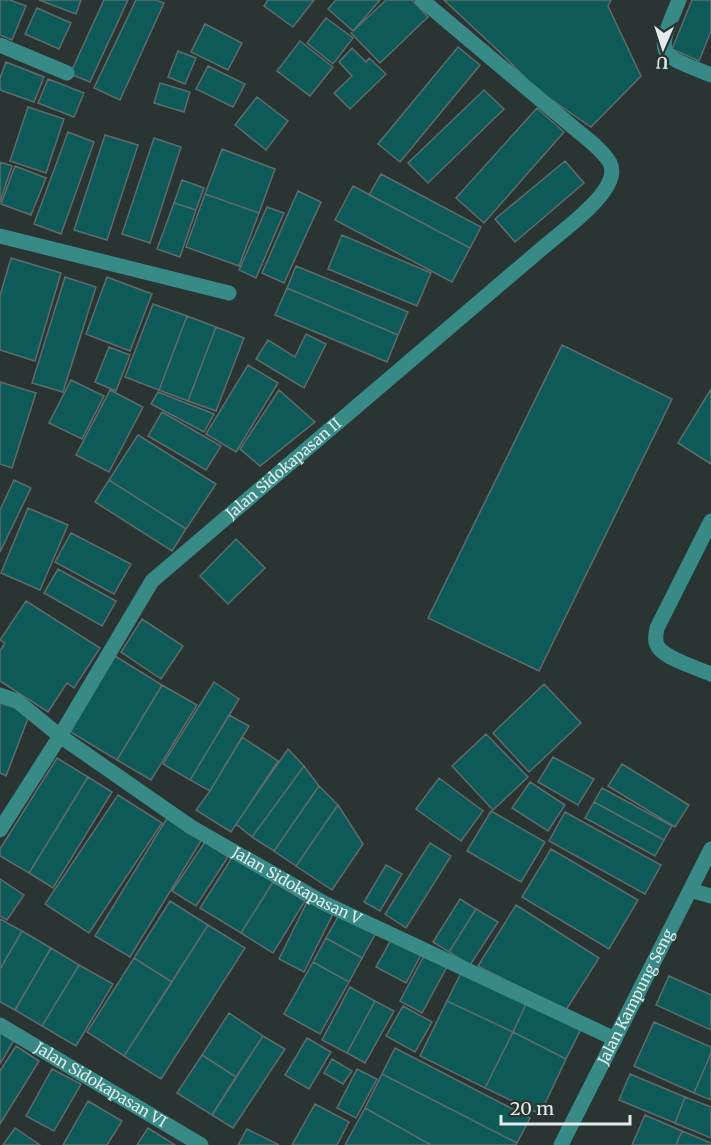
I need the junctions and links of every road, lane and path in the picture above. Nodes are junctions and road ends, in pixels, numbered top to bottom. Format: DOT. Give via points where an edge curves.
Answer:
graph roads {
  1 [pos="422,0"];
  2 [pos="680,0"];
  3 [pos="0,45"];
  4 [pos="67,74"];
  5 [pos="711,75"];
  6 [pos="0,236"];
  7 [pos="229,293"];
  8 [pos="711,522"];
  9 [pos="711,674"];
  10 [pos="0,695"];
  11 [pos="60,736"];
  12 [pos="0,830"];
  13 [pos="711,849"];
  14 [pos="690,890"];
  15 [pos="711,896"];
  16 [pos="0,1024"];
  17 [pos="615,1039"];
  18 [pos="201,1145"];
  19 [pos="561,1145"];
  1 -- 11 [label="street, Jalan Sidokapasan II" via="580,132 611,164 608,185 601,197 152,581"];
  2 -- 5 [label="street" via="663,45 674,61"];
  3 -- 4 [label="street"];
  6 -- 7 [label="street"];
  8 -- 9 [label="street" via="655,638 667,655"];
  10 -- 11 [label="street, Jalan Sidokapasan V" via="17,701"];
  11 -- 12 [label="street, Jalan Sidokapasan II"];
  11 -- 17 [label="street, Jalan Sidokapasan V" via="191,827 324,903"];
  13 -- 14 [label="street, Jalan Kampung Seng"];
  14 -- 15 [label="street"];
  14 -- 17 [label="street, Jalan Kampung Seng"];
  16 -- 18 [label="street, Jalan Sidokapasan VI"];
  17 -- 19 [label="street, Jalan Kampung Seng"];
}
